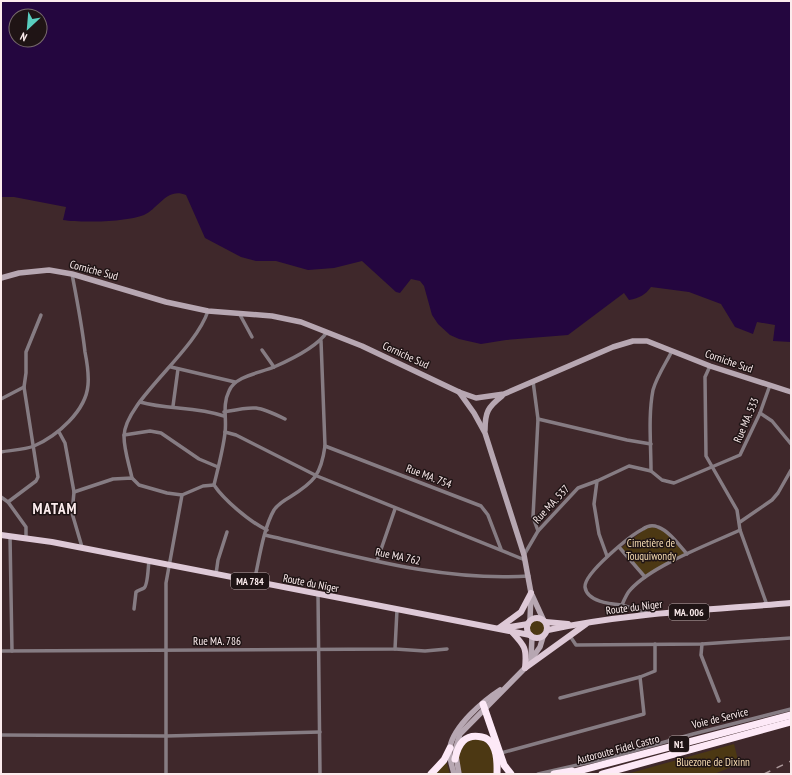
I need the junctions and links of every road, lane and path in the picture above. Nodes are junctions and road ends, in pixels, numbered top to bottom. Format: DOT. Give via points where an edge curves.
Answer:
graph roads {
  1 [pos="72,274"];
  2 [pos="1,278"];
  3 [pos="208,311"];
  4 [pos="239,313"];
  5 [pos="41,314"];
  6 [pos="328,332"];
  7 [pos="252,338"];
  8 [pos="321,341"];
  9 [pos="262,350"];
  10 [pos="672,350"];
  11 [pos="710,366"];
  12 [pos="171,367"];
  13 [pos="274,367"];
  14 [pos="178,369"];
  15 [pos="533,381"];
  16 [pos="235,382"];
  17 [pos="770,385"];
  18 [pos="24,387"];
  19 [pos="459,392"];
  20 [pos="791,392"];
  21 [pos="504,394"];
  22 [pos="1,399"];
  23 [pos="140,402"];
  24 [pos="173,406"];
  25 [pos="760,413"];
  26 [pos="224,414"];
  27 [pos="285,419"];
  28 [pos="538,419"];
  29 [pos="59,432"];
  30 [pos="225,432"];
  31 [pos="485,433"];
  32 [pos="124,435"];
  33 [pos="651,444"];
  34 [pos="791,444"];
  35 [pos="33,446"];
  36 [pos="325,446"];
  37 [pos="1,452"];
  38 [pos="712,466"];
  39 [pos="218,467"];
  40 [pos="791,470"];
  41 [pos="651,471"];
  42 [pos="317,476"];
  43 [pos="132,478"];
  44 [pos="597,481"];
  45 [pos="214,485"];
  46 [pos="74,492"];
  47 [pos="182,494"];
  48 [pos="1,496"];
  49 [pos="8,502"];
  50 [pos="395,509"];
  51 [pos="740,522"];
  52 [pos="267,530"];
  53 [pos="740,530"];
  54 [pos="538,531"];
  55 [pos="227,532"];
  56 [pos="1,535"];
  57 [pos="265,535"];
  58 [pos="10,536"];
  59 [pos="26,538"];
  60 [pos="619,547"];
  61 [pos="82,548"];
  62 [pos="501,549"];
  63 [pos="687,554"];
  64 [pos="607,556"];
  65 [pos="525,558"];
  66 [pos="149,561"];
  67 [pos="377,561"];
  68 [pos="168,565"];
  69 [pos="216,574"];
  70 [pos="529,576"];
  71 [pos="645,577"];
  72 [pos="254,582"];
  73 [pos="531,593"];
  74 [pos="318,594"];
  75 [pos="791,603"];
  76 [pos="622,605"];
  77 [pos="767,605"];
  78 [pos="134,609"];
  79 [pos="397,610"];
  80 [pos="652,615"];
  81 [pos="544,621"];
  82 [pos="529,622"];
  83 [pos="587,623"];
  84 [pos="575,624"];
  85 [pos="499,628"];
  86 [pos="548,630"];
  87 [pos="511,632"];
  88 [pos="531,636"];
  89 [pos="570,636"];
  90 [pos="543,637"];
  91 [pos="791,638"];
  92 [pos="655,644"];
  93 [pos="702,644"];
  94 [pos="166,649"];
  95 [pos="395,649"];
  96 [pos="447,649"];
  97 [pos="1,650"];
  98 [pos="12,650"];
  99 [pos="319,650"];
  100 [pos="530,661"];
  101 [pos="525,668"];
  102 [pos="640,677"];
  103 [pos="560,698"];
  104 [pos="719,701"];
  105 [pos="484,706"];
  106 [pos="791,709"];
  107 [pos="791,715"];
  108 [pos="791,722"];
  109 [pos="320,732"];
  110 [pos="1,735"];
  111 [pos="166,736"];
  112 [pos="450,748"];
  113 [pos="501,754"];
  114 [pos="455,759"];
  115 [pos="582,770"];
  116 [pos="166,774"];
  117 [pos="320,774"];
  118 [pos="431,774"];
  119 [pos="454,774"];
  120 [pos="459,774"];
  121 [pos="497,774"];
  122 [pos="511,774"];
  123 [pos="538,774"];
  124 [pos="554,774"];
  125 [pos="567,774"];
  126 [pos="602,774"];
  1 -- 2 [label="main road, Corniche Sud" via="49,270"];
  1 -- 3 [label="main road, Corniche Sud" via="166,302"];
  1 -- 29 [label="street" via="81,319 88,384 86,396"];
  3 -- 4 [label="main road, Corniche Sud"];
  3 -- 12 [label="street" via="195,337"];
  4 -- 6 [label="main road, Corniche Sud" via="286,319"];
  4 -- 7 [label="street"];
  5 -- 18 [label="street" via="26,352"];
  6 -- 8 [label="street"];
  6 -- 19 [label="main road, Corniche Sud" via="415,369"];
  8 -- 13 [label="street"];
  8 -- 36 [label="street"];
  9 -- 13 [label="street"];
  10 -- 11 [label="main road, Corniche Sud"];
  10 -- 15 [label="main road, Corniche Sud" via="647,341 633,341"];
  10 -- 33 [label="street" via="653,390"];
  11 -- 17 [label="main road, Corniche Sud"];
  11 -- 38 [label="street" via="705,377 705,446 706,456"];
  12 -- 14 [label="street"];
  12 -- 23 [label="street"];
  13 -- 16 [label="street"];
  14 -- 16 [label="street"];
  14 -- 24 [label="street"];
  15 -- 21 [label="main road, Corniche Sud"];
  15 -- 28 [label="street"];
  16 -- 26 [label="street" via="229,390"];
  17 -- 20 [label="main road, Corniche Sud"];
  17 -- 25 [label="street, Rue MA. 533"];
  18 -- 22 [label="street"];
  18 -- 35 [label="street"];
  19 -- 21 [label="main road, Corniche Sud" via="476,398"];
  19 -- 31 [label="main road"];
  21 -- 31 [label="main road" via="489,408 485,417"];
  23 -- 24 [label="street" via="154,406"];
  23 -- 32 [label="street" via="131,414"];
  24 -- 26 [label="street"];
  25 -- 34 [label="street" via="772,421"];
  25 -- 38 [label="street, Rue MA. 533" via="740,455"];
  26 -- 27 [label="street" via="253,407 262,408"];
  26 -- 30 [label="street"];
  28 -- 33 [label="street"];
  28 -- 54 [label="street" via="533,517"];
  29 -- 35 [label="street"];
  29 -- 46 [label="street" via="65,443"];
  30 -- 39 [label="street"];
  30 -- 42 [label="street" via="236,435"];
  31 -- 65 [label="main road"];
  32 -- 39 [label="street" via="150,431 161,433 199,459"];
  32 -- 43 [label="street"];
  33 -- 41 [label="street"];
  35 -- 37 [label="street"];
  35 -- 49 [label="street" via="38,477"];
  36 -- 42 [label="street"];
  36 -- 62 [label="street, Rue MA. 754" via="481,506 488,515"];
  38 -- 41 [label="street, Rue MA. 537" via="674,483 662,480"];
  38 -- 51 [label="street" via="737,510"];
  39 -- 45 [label="street"];
  40 -- 51 [label="street" via="772,500"];
  41 -- 44 [label="street, Rue MA. 537" via="629,466"];
  42 -- 50 [label="street"];
  42 -- 52 [label="street" via="278,504"];
  43 -- 46 [label="street" via="113,480"];
  43 -- 47 [label="street" via="150,490"];
  44 -- 54 [label="street, Rue MA. 537" via="578,488"];
  44 -- 64 [label="street" via="594,504 599,534"];
  45 -- 47 [label="street" via="203,486"];
  45 -- 52 [label="street" via="220,493"];
  46 -- 61 [label="street" via="72,513"];
  47 -- 68 [label="street"];
  48 -- 49 [label="street"];
  49 -- 59 [label="street" via="26,527"];
  50 -- 62 [label="street"];
  50 -- 67 [label="street"];
  51 -- 53 [label="street"];
  52 -- 57 [label="street"];
  53 -- 63 [label="street"];
  53 -- 77 [label="street"];
  54 -- 65 [label="street, Rue MA. 537"];
  55 -- 69 [label="street"];
  56 -- 58 [label="main road, Route du Niger / MA 784"];
  57 -- 67 [label="street, Rue MA 762"];
  57 -- 72 [label="street"];
  58 -- 59 [label="main road, Route du Niger / MA 784"];
  58 -- 98 [label="street"];
  59 -- 61 [label="main road, Route du Niger / MA 784"];
  60 -- 63 [label="street" via="651,526 665,530"];
  60 -- 64 [label="street"];
  60 -- 71 [label="street"];
  61 -- 66 [label="main road, Route du Niger / MA 784"];
  62 -- 65 [label="street"];
  63 -- 71 [label="street"];
  64 -- 76 [label="street" via="585,586 587,592 605,603"];
  65 -- 70 [label="main road"];
  66 -- 68 [label="main road, Route du Niger / MA 784"];
  66 -- 78 [label="street" via="148,583 136,592"];
  67 -- 70 [label="street, Rue MA 762" via="408,569 458,575 496,578"];
  68 -- 69 [label="main road, Route du Niger / MA 784"];
  68 -- 94 [label="street"];
  69 -- 72 [label="main road, Route du Niger / MA 784"];
  70 -- 73 [label="main road"];
  71 -- 76 [label="street" via="630,590"];
  72 -- 74 [label="main road, Route du Niger / MA 784"];
  73 -- 81 [label="main road"];
  73 -- 82 [label="main road"];
  73 -- 85 [label="main road" via="521,612"];
  74 -- 79 [label="main road, Route du Niger / MA 784"];
  74 -- 99 [label="street"];
  75 -- 77 [label="main road, Route du Niger / MA. 006"];
  76 -- 80 [label="street"];
  77 -- 80 [label="main road, Route du Niger / MA. 006"];
  79 -- 85 [label="main road, Route du Niger / MA 784"];
  79 -- 95 [label="street"];
  80 -- 83 [label="main road, Route du Niger / MA. 006"];
  81 -- 82 [label="main road" via="536,618"];
  81 -- 84 [label="main road, Route du Niger"];
  81 -- 86 [label="main road"];
  82 -- 85 [label="main road, Route du Niger"];
  82 -- 88 [label="main road" via="527,630"];
  83 -- 84 [label="main road, Route du Niger"];
  83 -- 89 [label="main road"];
  84 -- 86 [label="main road, Route du Niger"];
  85 -- 87 [label="main road, Route du Niger"];
  86 -- 90 [label="main road"];
  87 -- 88 [label="main road, Route du Niger"];
  87 -- 101 [label="main road" via="525,647"];
  88 -- 90 [label="main road"];
  88 -- 100 [label="main road"];
  89 -- 92 [label="street" via="576,645"];
  89 -- 101 [label="main road"];
  90 -- 100 [label="main road" via="540,647"];
  91 -- 93 [label="street"];
  92 -- 93 [label="street"];
  92 -- 102 [label="street" via="655,670"];
  93 -- 104 [label="street" via="701,655"];
  94 -- 98 [label="street, Rue MA. 786"];
  94 -- 99 [label="street, Rue MA. 786"];
  94 -- 111 [label="street"];
  95 -- 96 [label="street, Rue MA. 786"];
  95 -- 99 [label="street, Rue MA. 786"];
  97 -- 98 [label="street, Rue MA. 786"];
  99 -- 109 [label="street"];
  100 -- 101 [label="main road"];
  101 -- 105 [label="main road"];
  102 -- 103 [label="street"];
  102 -- 113 [label="street" via="644,714"];
  105 -- 112 [label="main road" via="457,730"];
  105 -- 113 [label="highway"];
  105 -- 114 [label="main road" via="460,734 456,743"];
  106 -- 123 [label="street, Voie de Service"];
  107 -- 115 [label="highway, Autoroute Fidel Castro / N1"];
  108 -- 126 [label="highway, Autoroute Fidel Castro / N1"];
  109 -- 111 [label="street"];
  109 -- 117 [label="street"];
  110 -- 111 [label="street"];
  111 -- 116 [label="street"];
  112 -- 118 [label="highway" via="444,760"];
  112 -- 119 [label="main road"];
  113 -- 122 [label="highway" via="504,765"];
  114 -- 120 [label="main road"];
  114 -- 121 [label="highway" via="457,750 466,738 484,738 493,746"];
  115 -- 124 [label="highway"];
  115 -- 125 [label="highway, Autoroute Fidel Castro / N1"];
}
